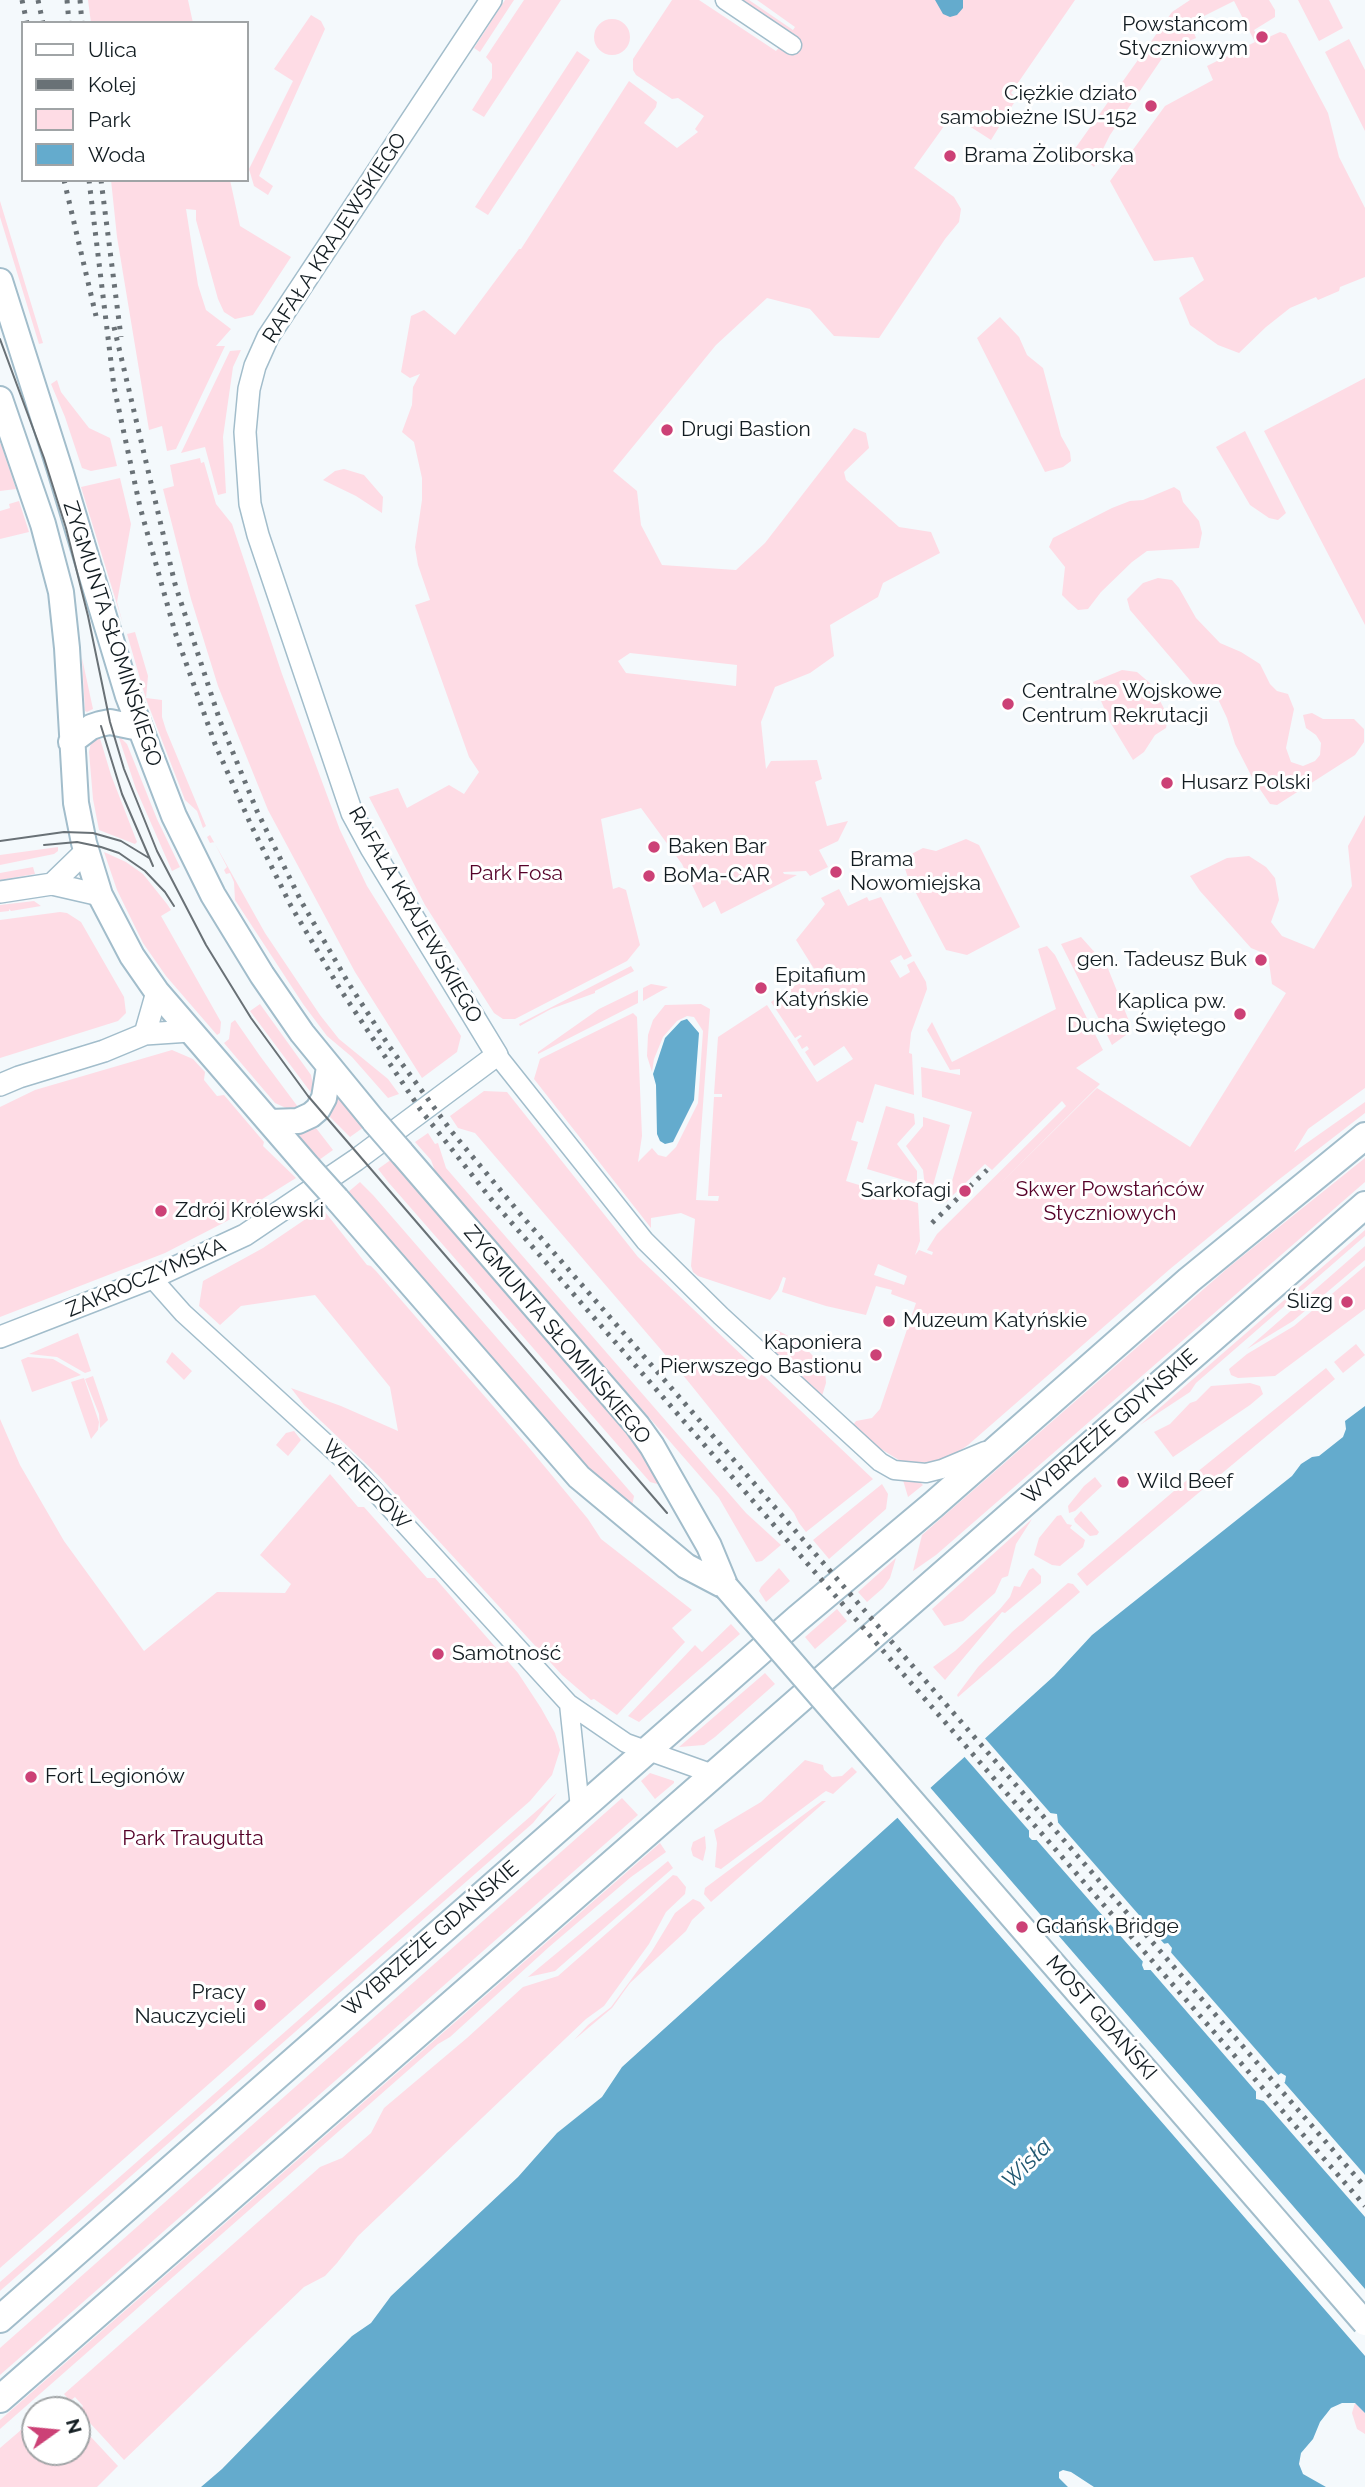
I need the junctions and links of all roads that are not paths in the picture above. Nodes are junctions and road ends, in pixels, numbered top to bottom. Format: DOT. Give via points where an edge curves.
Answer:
graph roads {
  1 [pos="491,0"];
  2 [pos="725,0"];
  3 [pos="792,45"];
  4 [pos="0,281"];
  5 [pos="0,399"];
  6 [pos="139,728"];
  7 [pos="71,742"];
  8 [pos="86,850"];
  9 [pos="52,884"];
  10 [pos="0,892"];
  11 [pos="100,895"];
  12 [pos="157,992"];
  13 [pos="191,1031"];
  14 [pos="145,1034"];
  15 [pos="497,1055"];
  16 [pos="328,1067"];
  17 [pos="0,1085"];
  18 [pos="270,1122"];
  19 [pos="1365,1136"];
  20 [pos="1365,1205"];
  21 [pos="152,1278"];
  22 [pos="0,1337"];
  23 [pos="1001,1444"];
  24 [pos="726,1587"];
  25 [pos="569,1704"];
  26 [pos="645,1752"];
  27 [pos="713,1774"];
  28 [pos="580,1808"];
  29 [pos="0,2319"];
  30 [pos="1365,2322"];
  31 [pos="0,2399"];
  1 -- 15 [label="street, RAFAŁA KRAJEWSKIEGO" via="268,337 249,389 245,432 249,492 258,535 352,813"];
  2 -- 3 [label="street"];
  4 -- 6 [label="main road, ZYGMUNTA SŁOMIŃSKIEGO"];
  5 -- 7 [label="main road, ZYGMUNTA SŁOMIŃSKIEGO" via="57,573 66,631"];
  6 -- 7 [label="main road" via="100,724"];
  6 -- 16 [label="main road, ZYGMUNTA SŁOMIŃSKIEGO" via="170,806 218,903 282,1006"];
  7 -- 8 [label="main road, ZYGMUNTA SŁOMIŃSKIEGO"];
  8 -- 9 [label="street"];
  8 -- 11 [label="main road, ZYGMUNTA SŁOMIŃSKIEGO"];
  9 -- 10 [label="street"];
  9 -- 11 [label="street"];
  11 -- 12 [label="main road, ZYGMUNTA SŁOMIŃSKIEGO"];
  12 -- 13 [label="main road, ZYGMUNTA SŁOMIŃSKIEGO"];
  12 -- 14 [label="street"];
  13 -- 14 [label="street"];
  13 -- 18 [label="main road, ZYGMUNTA SŁOMIŃSKIEGO"];
  14 -- 17 [label="street"];
  15 -- 21 [label="street, ZAKROCZYMSKA" via="356,1160 244,1235"];
  15 -- 23 [label="street, RAFAŁA KRAJEWSKIEGO" via="645,1241 880,1462 894,1470 926,1472"];
  16 -- 18 [label="main road" via="318,1109 298,1121"];
  16 -- 24 [label="main road, ZYGMUNTA SŁOMIŃSKIEGO, bridge" via="637,1425 709,1546"];
  18 -- 24 [label="main road, ZYGMUNTA SŁOMIŃSKIEGO, bridge" via="579,1477 686,1566"];
  19 -- 23 [label="main road" via="1199,1271"];
  20 -- 27 [label="main road, WYBRZEŻE GDYŃSKIE"];
  21 -- 22 [label="street, ZAKROCZYMSKA"];
  21 -- 25 [label="street, WENEDÓW" via="183,1313 357,1472"];
  23 -- 26 [label="main road, WYBRZEŻE GDAŃSKIE"];
  24 -- 30 [label="main road, MOST GDAŃSKI, bridge"];
  25 -- 26 [label="street, WENEDÓW"];
  25 -- 28 [label="street"];
  26 -- 27 [label="street, WENEDÓW"];
  26 -- 28 [label="main road, WYBRZEŻE GDAŃSKIE"];
  27 -- 31 [label="main road"];
  28 -- 29 [label="main road, WYBRZEŻE GDAŃSKIE"];
}
